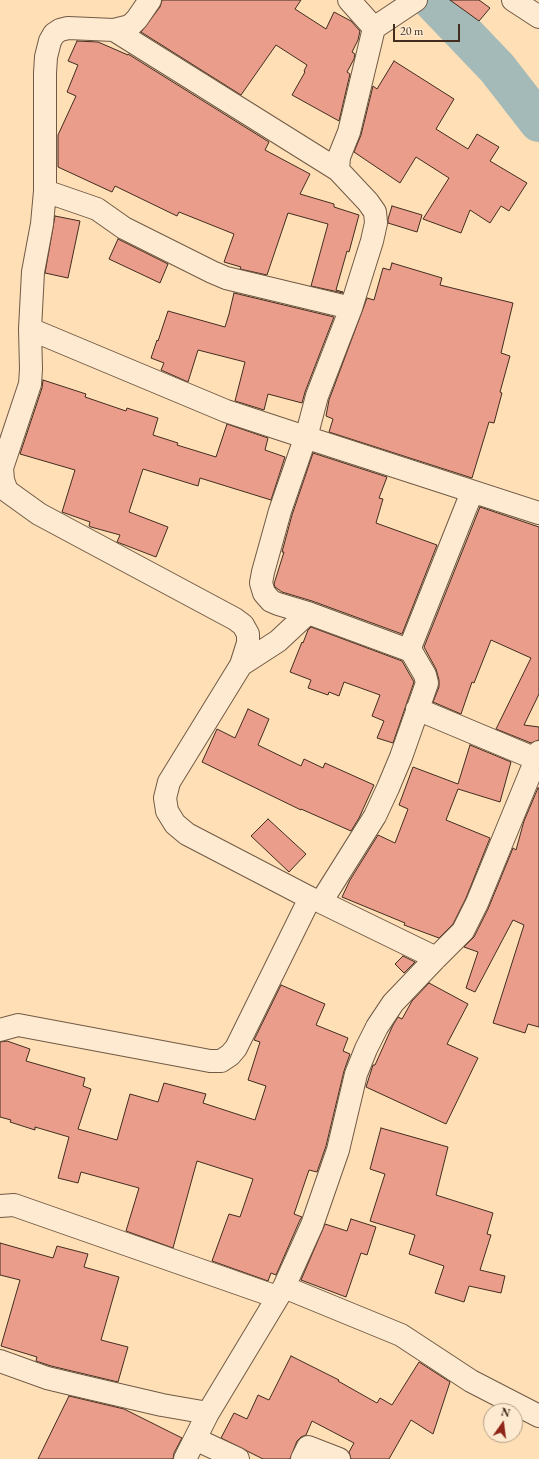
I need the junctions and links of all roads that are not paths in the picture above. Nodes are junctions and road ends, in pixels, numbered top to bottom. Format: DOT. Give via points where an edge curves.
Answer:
graph roads {
  1 [pos="150,0"];
  2 [pos="349,0"];
  3 [pos="513,0"];
  4 [pos="411,4"];
  5 [pos="539,17"];
  6 [pos="374,28"];
  7 [pos="114,30"];
  8 [pos="338,170"];
  9 [pos="46,191"];
  10 [pos="351,308"];
  11 [pos="30,329"];
  12 [pos="306,434"];
  13 [pos="472,492"];
  14 [pos="539,513"];
  15 [pos="308,613"];
  16 [pos="411,652"];
  17 [pos="241,665"];
  18 [pos="417,709"];
  19 [pos="538,755"];
  20 [pos="316,900"];
  21 [pos="436,958"];
  22 [pos="0,1030"];
  23 [pos="0,1206"];
  24 [pos="281,1292"];
  25 [pos="0,1361"];
  26 [pos="208,1413"];
  27 [pos="539,1416"];
  28 [pos="195,1439"];
  29 [pos="185,1459"];
  30 [pos="238,1459"];
  31 [pos="302,1459"];
  32 [pos="338,1459"];
  1 -- 7 [label="street" via="130,26"];
  2 -- 6 [label="street"];
  3 -- 5 [label="street"];
  4 -- 6 [label="street"];
  6 -- 8 [label="street" via="349,132 339,157"];
  7 -- 8 [label="street"];
  7 -- 9 [label="street" via="68,28 54,34 50,41 45,73"];
  8 -- 10 [label="street" via="375,212 376,222"];
  9 -- 10 [label="street" via="97,210 124,228 226,278"];
  9 -- 11 [label="street" via="33,272"];
  10 -- 12 [label="street" via="317,396"];
  11 -- 12 [label="street" via="226,411"];
  11 -- 17 [label="street" via="30,384 2,468 7,491 39,514 236,619 248,634"];
  12 -- 13 [label="street" via="314,440"];
  12 -- 15 [label="street" via="280,511 261,583 264,593 271,600"];
  13 -- 14 [label="street"];
  13 -- 16 [label="street" via="420,620"];
  15 -- 16 [label="street"];
  15 -- 17 [label="street" via="278,641"];
  16 -- 18 [label="street" via="427,683"];
  17 -- 20 [label="street" via="169,782 165,798 167,811 175,824 186,834"];
  18 -- 19 [label="street"];
  18 -- 20 [label="street" via="388,788 374,816"];
  19 -- 21 [label="street" via="463,931"];
  20 -- 21 [label="street"];
  20 -- 22 [label="street" via="236,1048 221,1061 18,1026"];
  21 -- 24 [label="street" via="393,1003 366,1049 356,1074 338,1150 312,1225"];
  23 -- 24 [label="street" via="14,1205"];
  24 -- 26 [label="street"];
  24 -- 27 [label="street" via="401,1336 471,1381"];
  25 -- 26 [label="street" via="59,1381"];
  26 -- 28 [label="street"];
  28 -- 29 [label="street"];
  28 -- 30 [label="street"];
  31 -- 32 [label="street" via="308,1447"];
}
